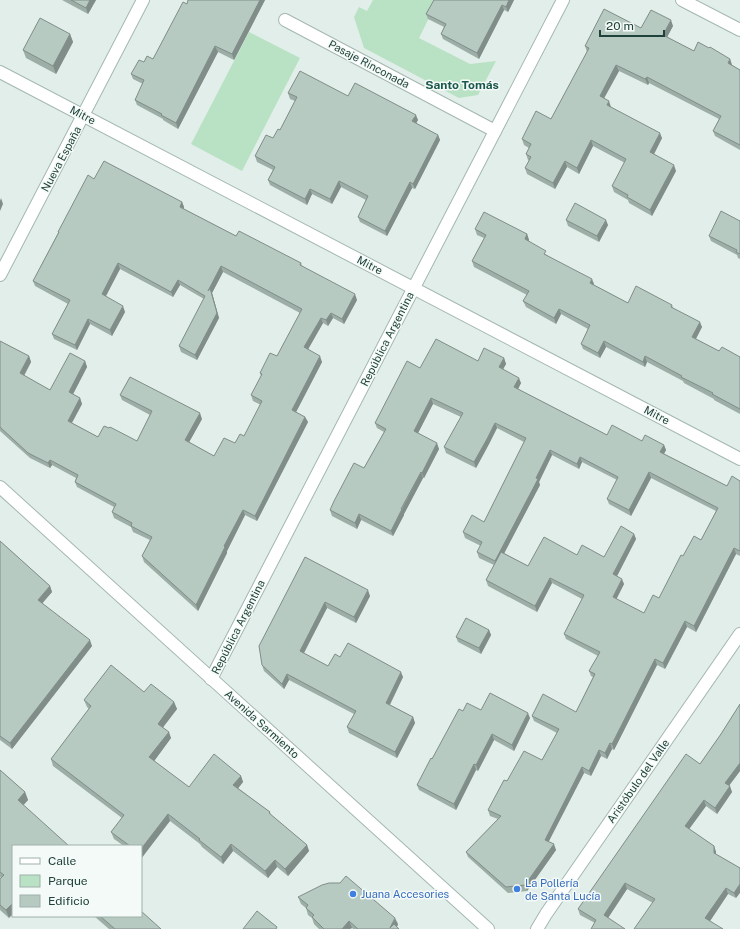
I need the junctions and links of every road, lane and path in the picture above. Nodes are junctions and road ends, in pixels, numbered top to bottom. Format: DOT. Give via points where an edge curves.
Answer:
graph roads {
  1 [pos="143,0"];
  2 [pos="563,0"];
  3 [pos="682,0"];
  4 [pos="285,20"];
  5 [pos="740,30"];
  6 [pos="0,72"];
  7 [pos="83,115"];
  8 [pos="495,131"];
  9 [pos="0,275"];
  10 [pos="413,288"];
  11 [pos="740,459"];
  12 [pos="0,487"];
  13 [pos="740,634"];
  14 [pos="211,679"];
  15 [pos="488,929"];
  16 [pos="537,929"];
  1 -- 7 [label="street, Nueva España"];
  2 -- 8 [label="street, República Argentina"];
  3 -- 5 [label="street"];
  4 -- 8 [label="street, Pasaje Rinconada"];
  6 -- 7 [label="street, Mitre"];
  7 -- 9 [label="street, Nueva España"];
  7 -- 10 [label="street, Mitre"];
  8 -- 10 [label="street, República Argentina"];
  10 -- 11 [label="street, Mitre"];
  10 -- 14 [label="street, República Argentina"];
  12 -- 14 [label="street, Avenida Sarmiento"];
  13 -- 16 [label="street, Aristóbulo del Valle"];
  14 -- 15 [label="street, Avenida Sarmiento"];
}
